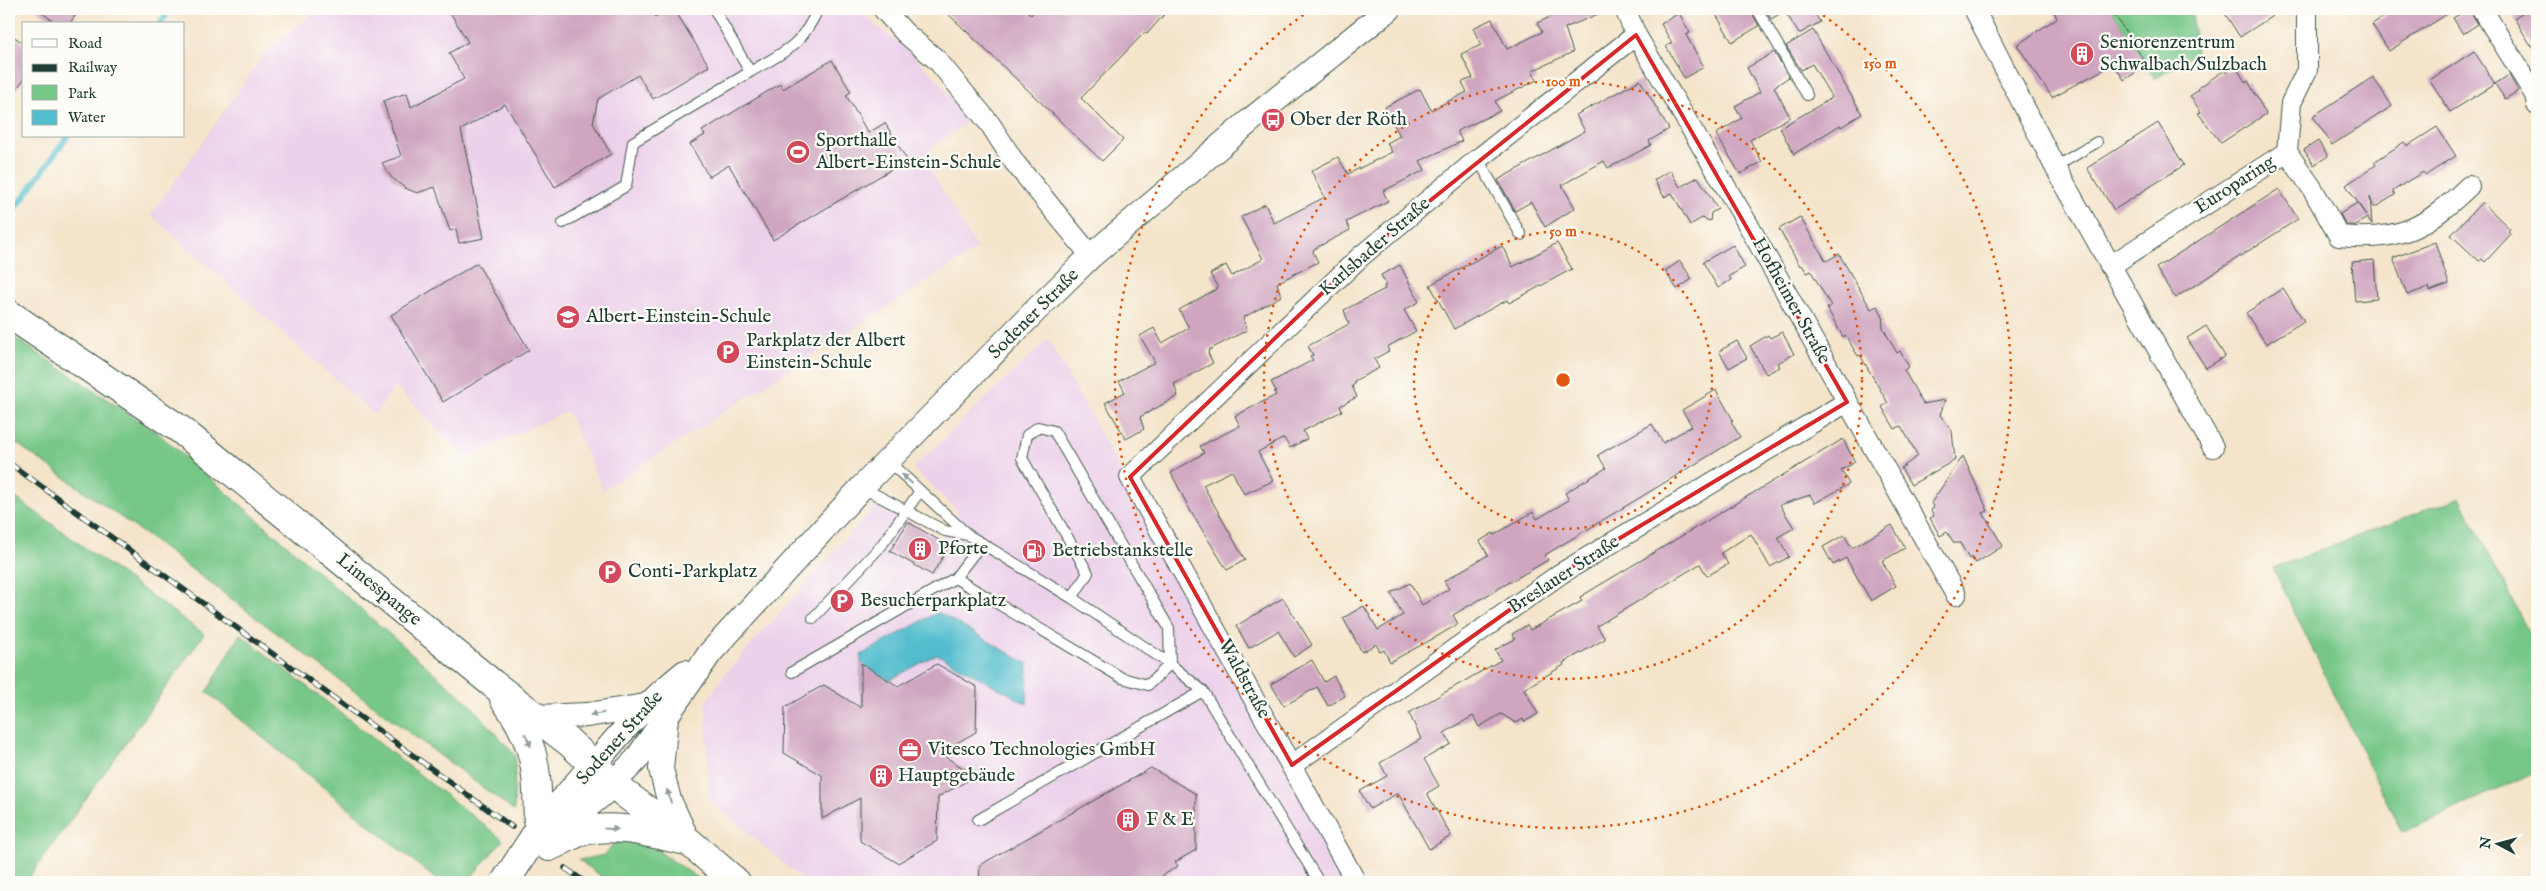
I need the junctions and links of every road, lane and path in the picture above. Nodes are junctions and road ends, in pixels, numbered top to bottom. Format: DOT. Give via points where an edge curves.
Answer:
graph roads {
  1 [pos="714,9"];
  2 [pos="818,9"];
  3 [pos="884,9"];
  4 [pos="1389,9"];
  5 [pos="1625,9"];
  6 [pos="1757,9"];
  7 [pos="1974,9"];
  8 [pos="2307,9"];
  9 [pos="2482,9"];
  10 [pos="1636,35"];
  11 [pos="750,72"];
  12 [pos="1807,95"];
  13 [pos="2537,105"];
  14 [pos="2097,142"];
  15 [pos="2287,152"];
  16 [pos="1478,159"];
  17 [pos="2055,167"];
  18 [pos="2469,186"];
  19 [pos="563,223"];
  20 [pos="1521,235"];
  21 [pos="1092,256"];
  22 [pos="2110,266"];
  23 [pos="9,314"];
  24 [pos="1847,402"];
  25 [pos="2214,447"];
  26 [pos="888,461"];
  27 [pos="1130,477"];
  28 [pos="862,487"];
  29 [pos="920,490"];
  30 [pos="905,509"];
  31 [pos="968,535"];
  32 [pos="982,543"];
  33 [pos="955,578"];
  34 [pos="1956,595"];
  35 [pos="1072,598"];
  36 [pos="814,618"];
  37 [pos="1170,664"];
  38 [pos="792,672"];
  39 [pos="493,684"];
  40 [pos="1204,691"];
  41 [pos="656,709"];
  42 [pos="538,717"];
  43 [pos="1292,765"];
  44 [pos="604,773"];
  45 [pos="978,820"];
  46 [pos="543,839"];
  47 [pos="688,841"];
  48 [pos="505,882"];
  49 [pos="514,882"];
  50 [pos="736,882"];
  51 [pos="1319,882"];
  52 [pos="1356,882"];
  1 -- 11 [label="lane"];
  2 -- 11 [label="lane" via="794,46"];
  3 -- 21 [label="street" via="905,33 937,60"];
  4 -- 21 [label="street, Sodener Straße" via="1252,119"];
  5 -- 10 [label="street, Hofheimer Straße"];
  6 -- 12 [label="lane"];
  7 -- 17 [label="street"];
  8 -- 15 [label="street, Europaring" via="2307,70 2291,103"];
  9 -- 13 [label="street" via="2535,95"];
  10 -- 16 [label="street, Karlsbader Straße"];
  10 -- 24 [label="street, Hofheimer Straße" via="1746,221"];
  11 -- 19 [label="lane" via="633,142 626,186"];
  14 -- 17 [label="lane"];
  15 -- 18 [label="street" via="2339,236 2382,238 2408,230 2430,219"];
  15 -- 22 [label="street, Europaring"];
  16 -- 20 [label="lane"];
  16 -- 27 [label="street, Karlsbader Straße" via="1360,257"];
  17 -- 22 [label="street"];
  21 -- 26 [label="street, Sodener Straße"];
  22 -- 25 [label="street"];
  23 -- 39 [label="main road, Limesspange" via="181,430"];
  24 -- 34 [label="street, Hofheimer Straße"];
  24 -- 43 [label="street, Breslauer Straße" via="1560,574"];
  26 -- 28 [label="street, Sodener Straße"];
  29 -- 26 [label="lane, one-way"];
  27 -- 43 [label="street, Waldstraße"];
  28 -- 30 [label="lane"];
  28 -- 41 [label="street, Sodener Straße"];
  29 -- 30 [label="lane"];
  29 -- 31 [label="lane"];
  30 -- 31 [label="lane" via="949,532"];
  30 -- 36 [label="lane" via="880,546"];
  31 -- 32 [label="lane"];
  32 -- 33 [label="lane"];
  32 -- 35 [label="lane"];
  33 -- 37 [label="lane" via="1122,678 1148,684"];
  33 -- 38 [label="lane"];
  35 -- 37 [label="lane"];
  35 -- 37 [label="lane" via="1088,573 1022,458 1027,435 1038,427 1054,430 1169,628"];
  37 -- 40 [label="lane"];
  39 -- 42 [label="main road, Limesspange"];
  39 -- 46 [label="main road, one-way" via="516,715 531,743"];
  40 -- 45 [label="lane"];
  40 -- 51 [label="lane"];
  41 -- 42 [label="street, one-way"];
  41 -- 44 [label="street, Sodener Straße" via="636,760"];
  47 -- 41 [label="street, one-way" via="669,800 661,769"];
  42 -- 44 [label="main road, Limesspange"];
  43 -- 52 [label="street, Waldstraße"];
  44 -- 46 [label="main road" via="584,808"];
  44 -- 47 [label="main road, Limesspange" via="624,793"];
  46 -- 47 [label="main road, one-way" via="601,829 636,831"];
  46 -- 48 [label="main road"];
  46 -- 49 [label="main road"];
  47 -- 50 [label="main road, Limesspange"];
}
